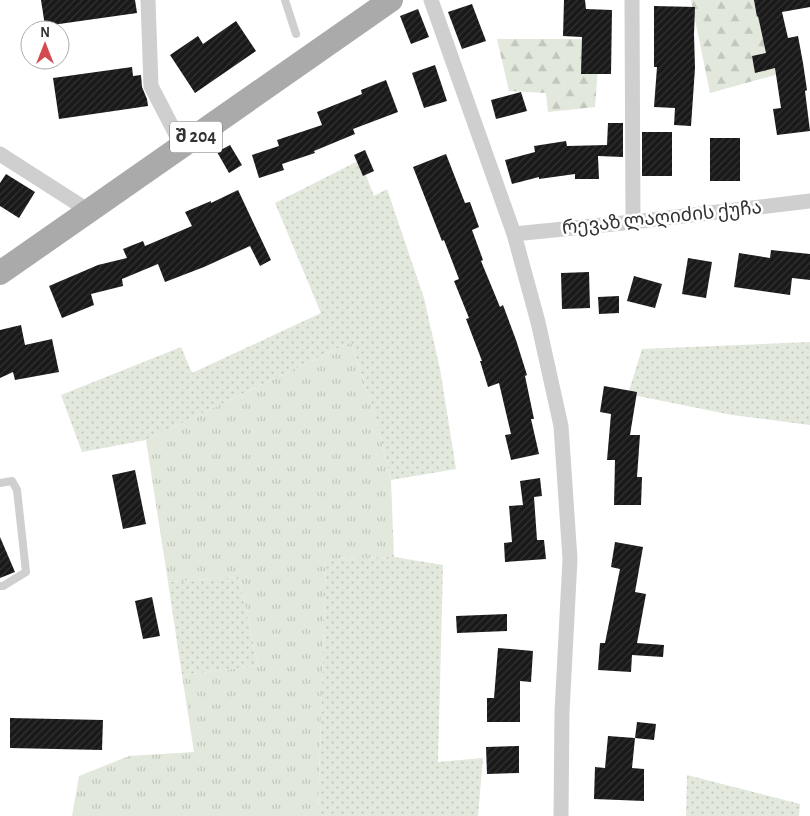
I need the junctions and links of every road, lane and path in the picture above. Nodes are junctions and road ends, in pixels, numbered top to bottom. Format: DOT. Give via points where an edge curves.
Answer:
graph roads {
  1 [pos="148,0"];
  2 [pos="285,0"];
  3 [pos="391,0"];
  4 [pos="431,0"];
  5 [pos="632,0"];
  6 [pos="296,34"];
  7 [pos="182,146"];
  8 [pos="0,154"];
  9 [pos="810,202"];
  10 [pos="89,211"];
  11 [pos="633,222"];
  12 [pos="514,234"];
  13 [pos="0,273"];
  14 [pos="0,483"];
  15 [pos="0,586"];
  16 [pos="561,816"];
  1 -- 7 [label="street" via="152,86"];
  2 -- 6 [label="lane"];
  3 -- 7 [label="main road, შ 204"];
  4 -- 12 [label="street"];
  5 -- 11 [label="street"];
  7 -- 10 [label="main road, შ 204"];
  8 -- 10 [label="street"];
  9 -- 11 [label="street, რევაზ ლაღიძის ქუჩა"];
  10 -- 13 [label="main road, შ 204"];
  11 -- 12 [label="street, რევაზ ლაღიძის ქუჩა"];
  12 -- 16 [label="street" via="561,426 570,558 562,712"];
  14 -- 15 [label="lane" via="12,481 17,490 26,572"];
}
